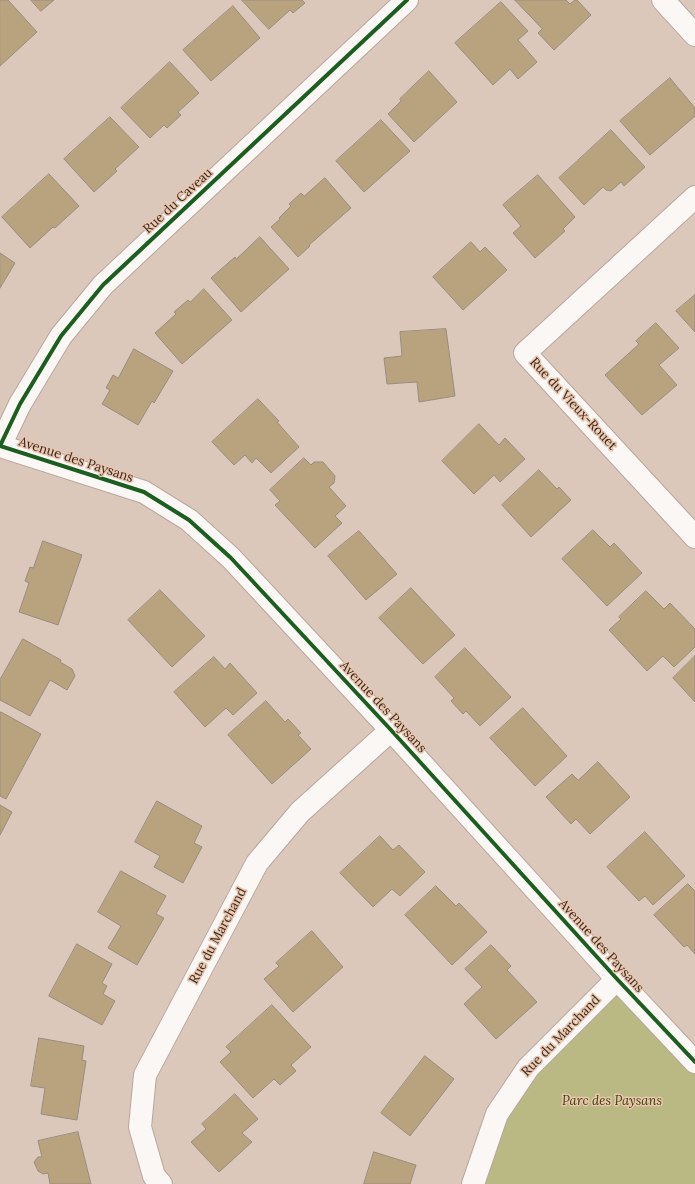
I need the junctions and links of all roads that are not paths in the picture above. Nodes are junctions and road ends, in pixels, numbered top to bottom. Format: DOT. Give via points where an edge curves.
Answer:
graph roads {
  1 [pos="407,0"];
  2 [pos="663,0"];
  3 [pos="695,35"];
  4 [pos="695,197"];
  5 [pos="0,446"];
  6 [pos="695,537"];
  7 [pos="391,730"];
  8 [pos="617,979"];
  9 [pos="695,1062"];
  10 [pos="161,1184"];
  11 [pos="473,1184"];
  1 -- 5 [label="street, Rue du Caveau" via="103,285 61,336 20,404"];
  2 -- 3 [label="street"];
  4 -- 6 [label="street, Rue du Vieux-Rouet" via="525,353"];
  5 -- 7 [label="street, Avenue des Paysans" via="144,492 189,520 231,558"];
  7 -- 8 [label="street, Avenue des Paysans"];
  7 -- 10 [label="street, Rue du Marchand" via="300,812 257,863 145,1075 140,1127 154,1176"];
  8 -- 9 [label="street, Avenue des Paysans"];
  8 -- 11 [label="street, Rue du Marchand" via="528,1068 497,1114"];
}
